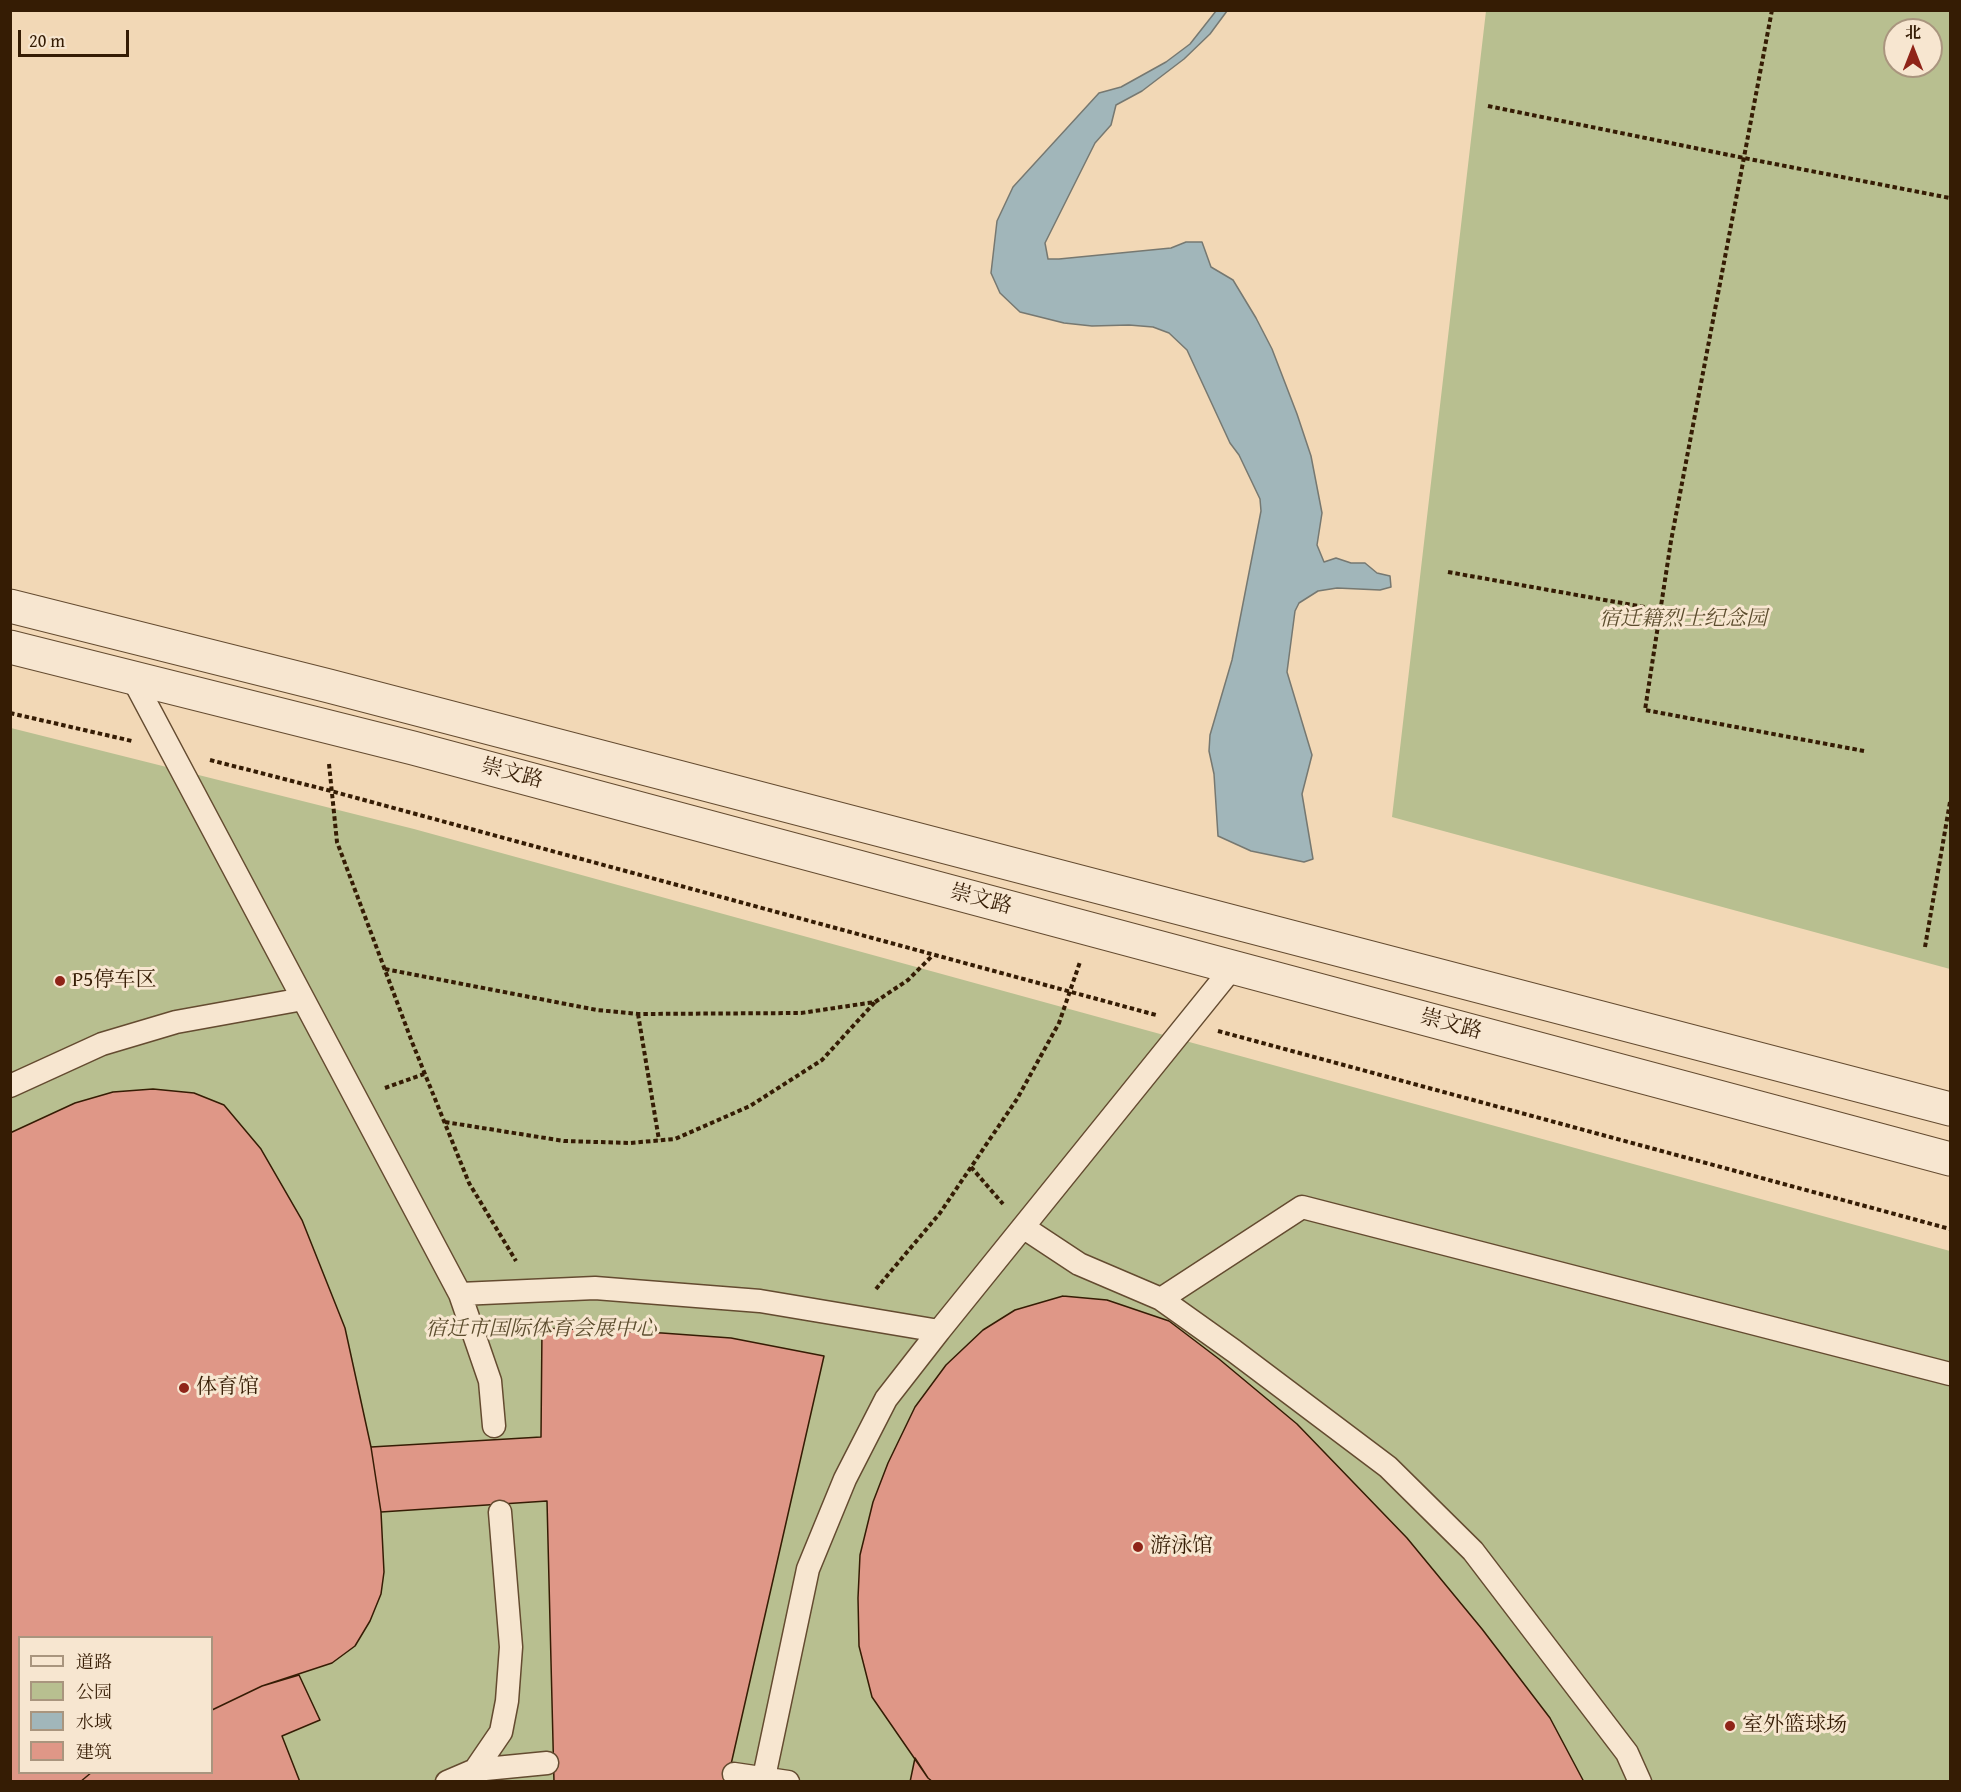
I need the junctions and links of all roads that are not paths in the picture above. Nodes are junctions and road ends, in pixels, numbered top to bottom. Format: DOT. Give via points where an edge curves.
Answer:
graph roads {
  1 [pos="10,606"];
  2 [pos="10,647"];
  3 [pos="132,677"];
  4 [pos="1233,967"];
  5 [pos="303,999"];
  6 [pos="10,1086"];
  7 [pos="1950,1109"];
  8 [pos="1950,1159"];
  9 [pos="1023,1227"];
  10 [pos="460,1294"];
  11 [pos="1161,1299"];
  12 [pos="939,1331"];
  13 [pos="1950,1374"];
  14 [pos="494,1426"];
  15 [pos="500,1512"];
  16 [pos="547,1763"];
  17 [pos="475,1770"];
  18 [pos="734,1774"];
  19 [pos="764,1777"];
  20 [pos="447,1782"];
  21 [pos="788,1782"];
  22 [pos="1640,1782"];
  1 -- 7 [label="street, 崇文路"];
  2 -- 3 [label="street, 崇文路"];
  3 -- 4 [label="street, 崇文路" via="325,724"];
  3 -- 5 [label="lane"];
  4 -- 8 [label="street, 崇文路"];
  4 -- 9 [label="lane"];
  5 -- 6 [label="lane" via="164,1025 102,1044"];
  5 -- 10 [label="lane"];
  9 -- 11 [label="lane" via="1079,1264"];
  9 -- 12 [label="lane"];
  10 -- 12 [label="lane" via="595,1288 760,1301"];
  10 -- 14 [label="lane" via="490,1381"];
  11 -- 13 [label="lane" via="1302,1207"];
  11 -- 22 [label="lane" via="1388,1467 1473,1551 1627,1753"];
  12 -- 19 [label="lane" via="886,1399 845,1479 808,1569"];
  15 -- 17 [label="lane" via="511,1647 507,1701 501,1732"];
  16 -- 17 [label="lane"];
  17 -- 20 [label="lane"];
  18 -- 19 [label="lane"];
  19 -- 21 [label="lane"];
}
